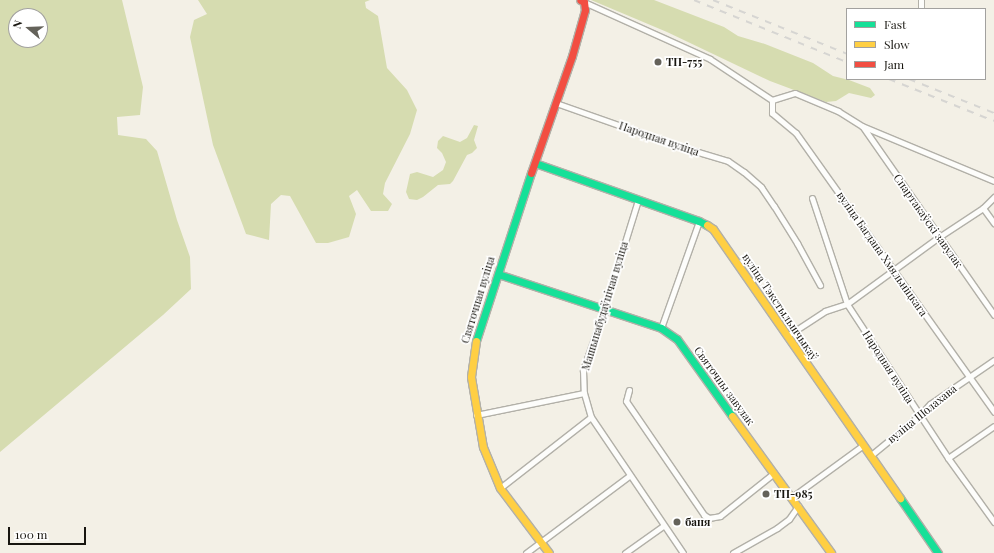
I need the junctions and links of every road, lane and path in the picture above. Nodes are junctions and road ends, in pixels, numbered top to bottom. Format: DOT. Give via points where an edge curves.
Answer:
graph roads {
  1 [pos="582,1"];
  2 [pos="772,100"];
  3 [pos="556,103"];
  4 [pos="862,126"];
  5 [pos="535,163"];
  6 [pos="994,181"];
  7 [pos="994,197"];
  8 [pos="812,198"];
  9 [pos="638,200"];
  10 [pos="983,208"];
  11 [pos="699,221"];
  12 [pos="994,223"];
  13 [pos="939,237"];
  14 [pos="894,270"];
  15 [pos="498,274"];
  16 [pos="820,285"];
  17 [pos="847,304"];
  18 [pos="604,310"];
  19 [pos="994,315"];
  20 [pos="661,328"];
  21 [pos="787,336"];
  22 [pos="994,360"];
  23 [pos="969,378"];
  24 [pos="629,390"];
  25 [pos="584,393"];
  26 [pos="994,412"];
  27 [pos="476,415"];
  28 [pos="920,415"];
  29 [pos="591,417"];
  30 [pos="994,426"];
  31 [pos="862,446"];
  32 [pos="870,456"];
  33 [pos="948,458"];
  34 [pos="774,473"];
  35 [pos="629,476"];
  36 [pos="500,488"];
  37 [pos="792,497"];
  38 [pos="798,506"];
  39 [pos="994,522"];
  40 [pos="663,526"];
  41 [pos="541,542"];
  42 [pos="526,553"];
  43 [pos="549,553"];
  44 [pos="625,553"];
  45 [pos="683,553"];
  46 [pos="733,553"];
  47 [pos="831,553"];
  48 [pos="938,553"];
  1 -- 2 [label="street" via="710,59"];
  1 -- 3 [label="street, Святочная вуліца" via="585,10"];
  2 -- 4 [label="street" via="795,93 838,111"];
  2 -- 14 [label="street, вуліца Багдана Хмяльніцкага" via="772,113 796,133"];
  3 -- 5 [label="street, Святочная вуліца"];
  3 -- 16 [label="street, Народная вуліца" via="728,161 744,172 761,187 774,206"];
  4 -- 6 [label="street"];
  4 -- 13 [label="street, Спартакаўскі завулак"];
  5 -- 9 [label="street, вуліца Тэкстыльшчыкаў"];
  5 -- 15 [label="street, Святочная вуліца"];
  7 -- 10 [label="street"];
  8 -- 17 [label="street, Народная вуліца"];
  9 -- 11 [label="street, вуліца Тэкстыльшчыкаў"];
  9 -- 18 [label="street, Машынабудаўнічая вуліца"];
  10 -- 12 [label="street"];
  10 -- 13 [label="street"];
  11 -- 20 [label="street"];
  11 -- 21 [label="street, вуліца Тэкстыльшчыкаў" via="713,229"];
  13 -- 14 [label="street"];
  13 -- 19 [label="street, Спартакаўскі завулак"];
  14 -- 17 [label="street"];
  14 -- 23 [label="street, вуліца Багдана Хмяльніцкага"];
  15 -- 18 [label="street, Святочны завулак"];
  15 -- 27 [label="street, Святочная вуліца" via="472,361 471,384"];
  17 -- 21 [label="street" via="825,311"];
  17 -- 28 [label="street, Народная вуліца"];
  18 -- 20 [label="street, Святочны завулак"];
  18 -- 25 [label="street, Машынабудаўнічая вуліца" via="583,370"];
  20 -- 34 [label="street, Святочны завулак" via="676,339"];
  21 -- 31 [label="street, вуліца Тэкстыльшчыкаў"];
  22 -- 23 [label="street, вуліца Шолахава"];
  23 -- 26 [label="street, вуліца Багдана Хмяльніцкага"];
  23 -- 28 [label="street, вуліца Шолахава" via="930,404"];
  24 -- 34 [label="street" via="626,401 704,515 709,518 720,516"];
  25 -- 27 [label="street"];
  25 -- 29 [label="street, Машынабудаўнічая вуліца"];
  27 -- 36 [label="street, Святочная вуліца" via="483,447"];
  28 -- 32 [label="street, вуліца Шолахава"];
  28 -- 33 [label="street, Народная вуліца"];
  29 -- 35 [label="street, Машынабудаўнічая вуліца"];
  29 -- 36 [label="street"];
  30 -- 33 [label="street"];
  31 -- 32 [label="street, вуліца Тэкстыльшчыкаў"];
  31 -- 37 [label="street"];
  32 -- 48 [label="street, вуліца Тэкстыльшчыкаў"];
  33 -- 39 [label="street, Народная вуліца"];
  34 -- 37 [label="street, Святочны завулак"];
  35 -- 40 [label="street, Машынабудаўнічая вуліца"];
  35 -- 41 [label="street"];
  36 -- 41 [label="street, Святочная вуліца"];
  37 -- 38 [label="street, Святочны завулак"];
  38 -- 46 [label="street" via="789,519 777,528"];
  38 -- 47 [label="street, Святочны завулак"];
  40 -- 44 [label="street"];
  40 -- 45 [label="street, Машынабудаўнічая вуліца"];
  41 -- 42 [label="street"];
  41 -- 43 [label="street, Святочная вуліца"];
}
